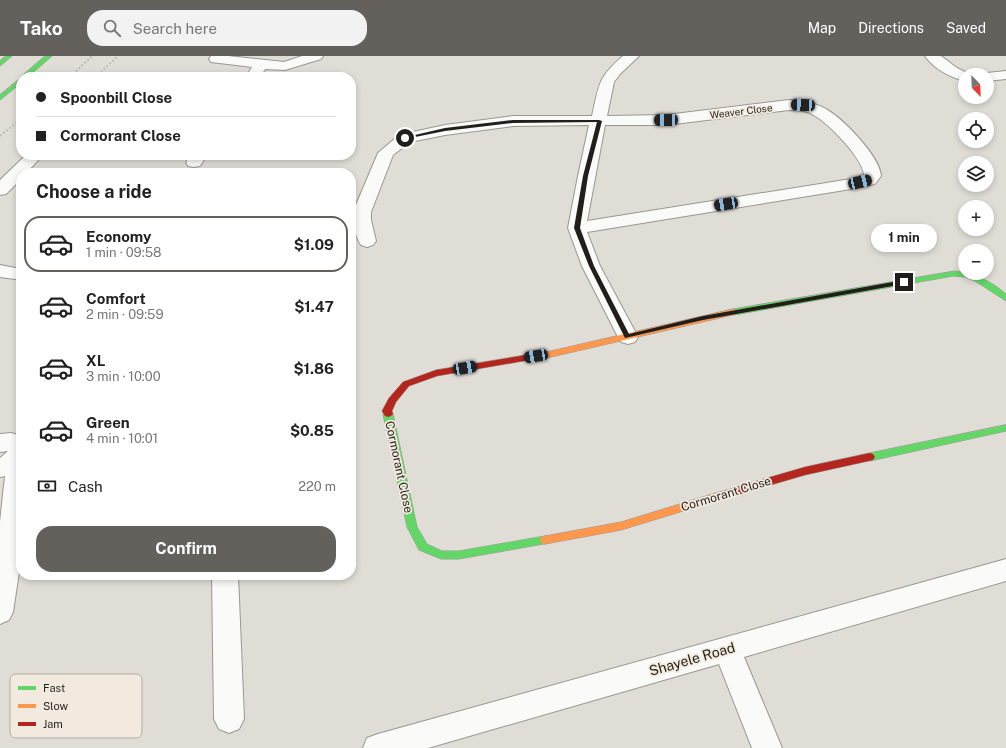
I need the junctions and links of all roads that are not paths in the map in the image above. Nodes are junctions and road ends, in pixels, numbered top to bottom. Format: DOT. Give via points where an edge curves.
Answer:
graph roads {
  1 [pos="9,56"];
  2 [pos="49,56"];
  3 [pos="316,56"];
  4 [pos="632,56"];
  5 [pos="932,56"];
  6 [pos="216,59"];
  7 [pos="0,64"];
  8 [pos="261,64"];
  9 [pos="30,72"];
  10 [pos="256,72"];
  11 [pos="958,74"];
  12 [pos="1006,75"];
  13 [pos="994,76"];
  14 [pos="16,84"];
  15 [pos="0,98"];
  16 [pos="599,121"];
  17 [pos="30,160"];
  18 [pos="22,168"];
  19 [pos="16,174"];
  20 [pos="0,190"];
  21 [pos="577,228"];
  22 [pos="367,242"];
  23 [pos="1006,298"];
  24 [pos="628,337"];
  25 [pos="1006,428"];
  26 [pos="12,454"];
  27 [pos="1006,570"];
  28 [pos="225,580"];
  29 [pos="0,609"];
  30 [pos="727,649"];
  31 [pos="230,719"];
  32 [pos="378,748"];
  33 [pos="767,748"];
  1 -- 7 [label="street"];
  2 -- 9 [label="street"];
  3 -- 8 [label="street" via="286,66"];
  4 -- 16 [label="street" via="614,71 608,82"];
  5 -- 11 [label="street"];
  6 -- 8 [label="street"];
  8 -- 10 [label="street"];
  12 -- 13 [label="street"];
  14 -- 15 [label="street"];
  16 -- 21 [label="street"];
  16 -- 21 [label="street, Weaver Close" via="666,120 803,105 828,118 868,159 873,176 869,180 851,184"];
  16 -- 22 [label="street" via="513,121 405,138 386,153 362,212"];
  17 -- 18 [label="street"];
  19 -- 20 [label="street"];
  21 -- 24 [label="street" via="592,266"];
  23 -- 24 [label="street, Cormorant Close" via="984,282 957,274 703,318"];
  24 -- 25 [label="street, Cormorant Close" via="551,354 436,373 406,384 396,394 387,411 412,527 423,547 441,555 459,555 621,526 805,471"];
  26 -- 29 [label="street" via="10,548"];
  27 -- 30 [label="street, Shayele Road"];
  28 -- 31 [label="street"];
  30 -- 32 [label="street, Shayele Road"];
  30 -- 33 [label="street"];
}
